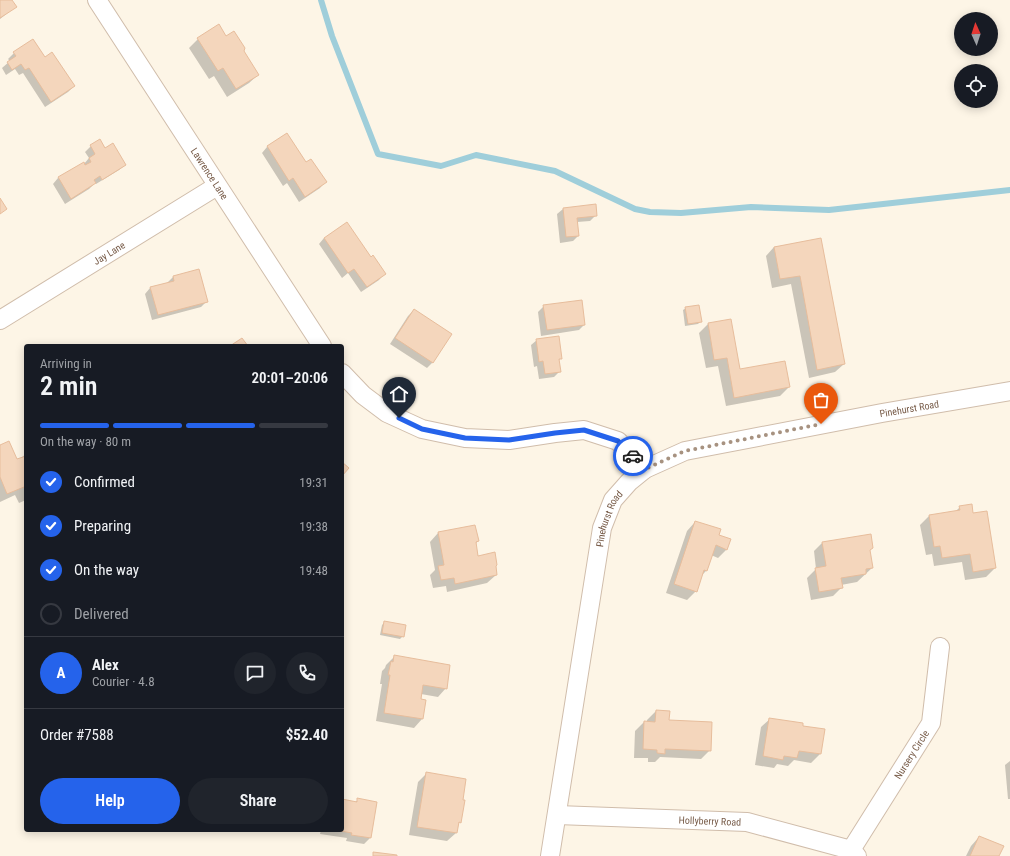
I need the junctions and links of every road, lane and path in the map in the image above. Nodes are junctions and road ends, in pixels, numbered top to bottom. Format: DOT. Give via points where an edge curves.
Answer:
graph roads {
  1 [pos="97,0"];
  2 [pos="217,186"];
  3 [pos="0,320"];
  4 [pos="321,344"];
  5 [pos="344,375"];
  6 [pos="1010,391"];
  7 [pos="645,469"];
  8 [pos="940,647"];
  9 [pos="557,814"];
  10 [pos="854,853"];
  11 [pos="550,856"];
  1 -- 2 [label="street, Lawrence Lane"];
  2 -- 3 [label="street, Jay Lane"];
  2 -- 4 [label="street, Lawrence Lane"];
  5 -- 7 [label="street" via="363,395 387,413 422,429 465,438 509,440 584,430 618,441"];
  6 -- 7 [label="street, Pinehurst Road" via="685,451"];
  7 -- 9 [label="street, Pinehurst Road" via="613,500 602,528"];
  8 -- 10 [label="street, Nursery Circle" via="930,723"];
  9 -- 10 [label="street, Hollyberry Road" via="746,822"];
  9 -- 11 [label="street, Pinehurst Road"];
}
